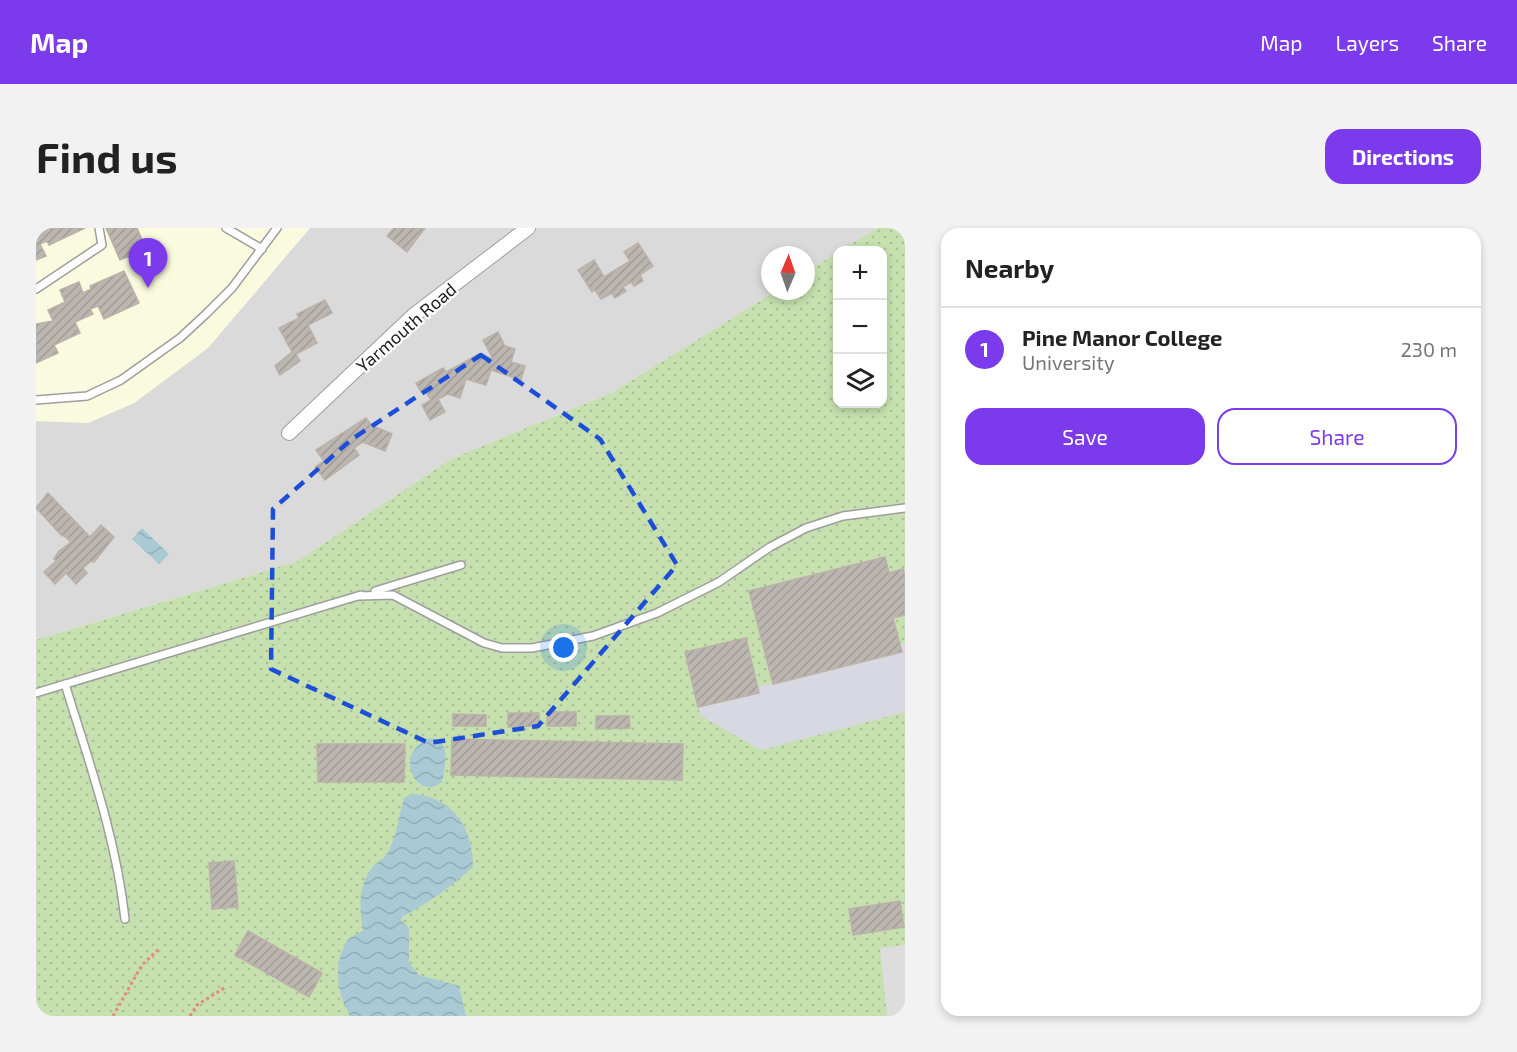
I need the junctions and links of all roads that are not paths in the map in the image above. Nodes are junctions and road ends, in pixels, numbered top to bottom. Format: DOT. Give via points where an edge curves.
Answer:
graph roads {
  1 [pos="99,228"];
  2 [pos="226,228"];
  3 [pos="277,228"];
  4 [pos="528,228"];
  5 [pos="262,249"];
  6 [pos="36,289"];
  7 [pos="36,400"];
  8 [pos="289,433"];
  9 [pos="905,508"];
  10 [pos="461,565"];
  11 [pos="359,596"];
  12 [pos="65,684"];
  13 [pos="36,693"];
  14 [pos="124,919"];
  1 -- 6 [label="lane" via="102,245"];
  2 -- 5 [label="lane"];
  3 -- 5 [label="lane"];
  4 -- 8 [label="street, Yarmouth Road" via="414,315"];
  5 -- 7 [label="lane" via="206,314 180,338 121,380 87,396"];
  9 -- 11 [label="lane" via="843,516 806,528 719,582 657,613 593,636 532,648 502,648 484,643 393,595"];
  10 -- 11 [label="lane"];
  11 -- 12 [label="lane"];
  12 -- 13 [label="lane"];
  12 -- 14 [label="lane" via="109,825"];
}
